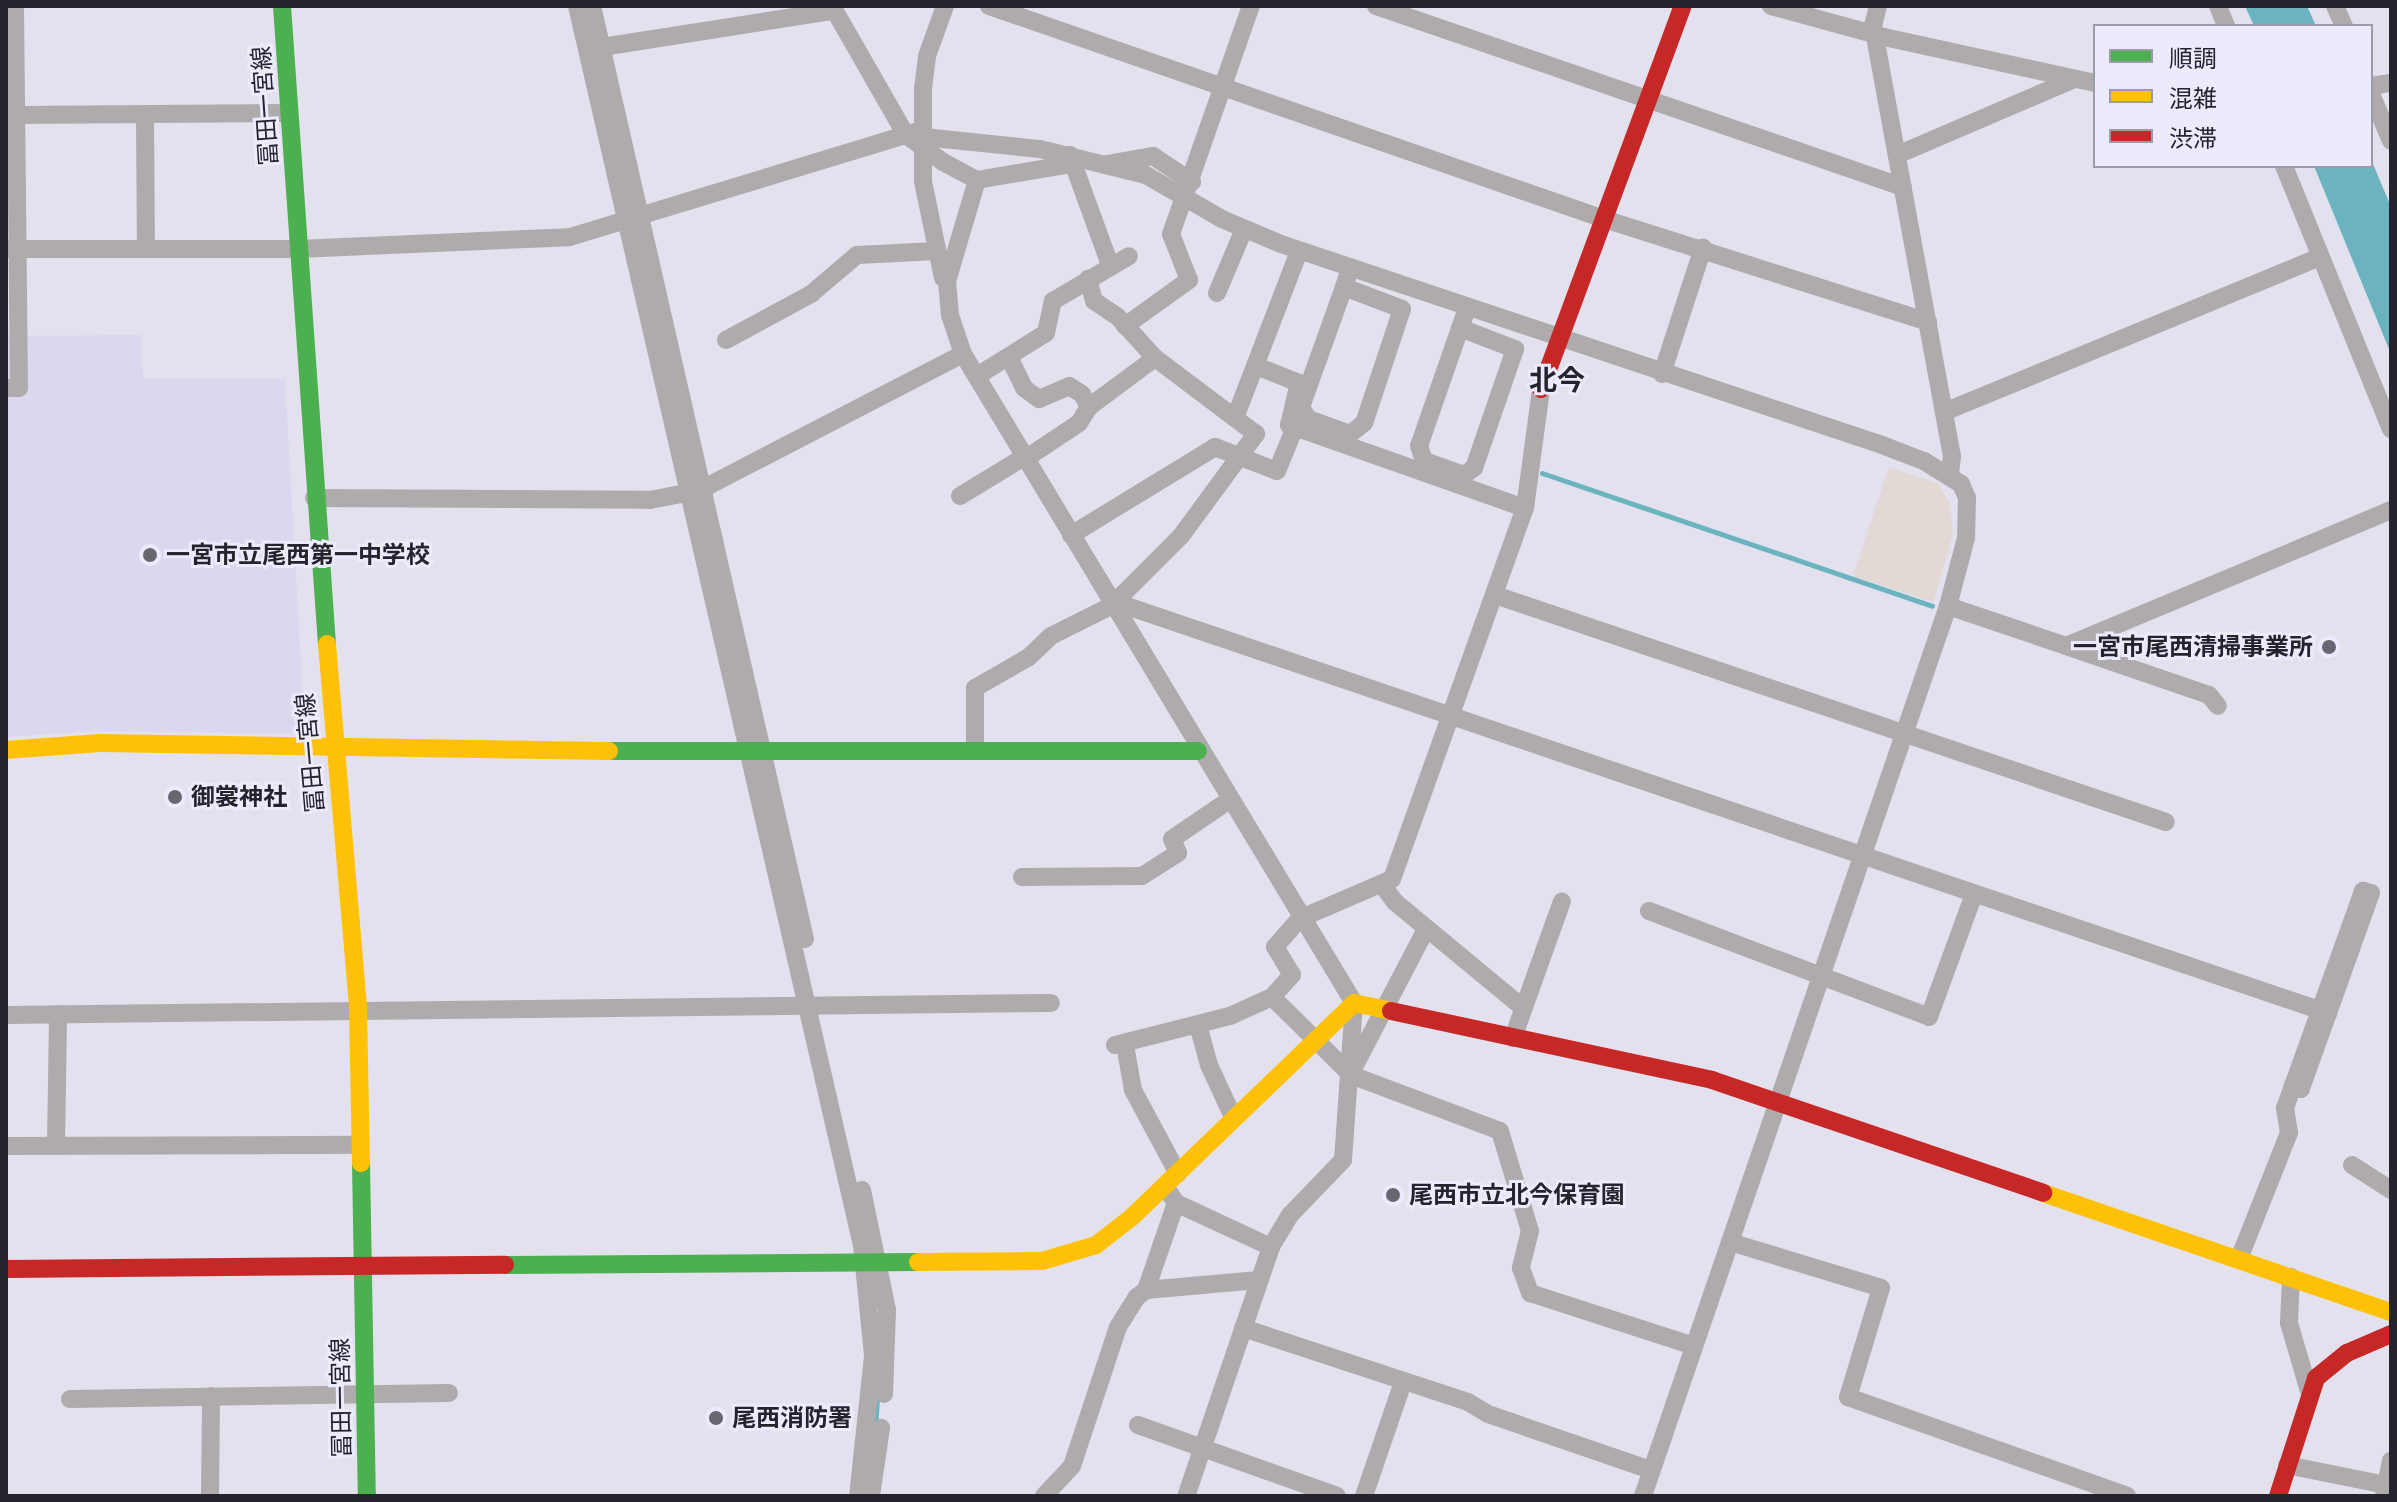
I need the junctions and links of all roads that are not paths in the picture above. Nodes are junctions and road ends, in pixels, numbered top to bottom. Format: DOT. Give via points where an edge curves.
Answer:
graph roads {
  1 [pos="15,6"];
  2 [pos="282,6"];
  3 [pos="577,6"];
  4 [pos="592,6"];
  5 [pos="945,6"];
  6 [pos="989,6"];
  7 [pos="1251,6"];
  8 [pos="1376,6"];
  9 [pos="1683,6"];
  10 [pos="1771,6"];
  11 [pos="1878,6"];
  12 [pos="831,8"];
  13 [pos="1879,36"];
  14 [pos="602,47"];
  15 [pos="2074,79"];
  16 [pos="2093,83"];
  17 [pos="1223,86"];
  18 [pos="1647,98"];
  19 [pos="2373,99"];
  20 [pos="289,113"];
  21 [pos="16,115"];
  22 [pos="145,115"];
  23 [pos="919,138"];
  24 [pos="2391,141"];
  25 [pos="1901,153"];
  26 [pos="1070,155"];
  27 [pos="2285,168"];
  28 [pos="977,180"];
  29 [pos="1903,187"];
  30 [pos="1189,190"];
  31 [pos="1604,219"];
  32 [pos="635,221"];
  33 [pos="1244,229"];
  34 [pos="1703,248"];
  35 [pos="11,249"];
  36 [pos="146,249"];
  37 [pos="298,249"];
  38 [pos="937,251"];
  39 [pos="1299,251"];
  40 [pos="1129,256"];
  41 [pos="2320,257"];
  42 [pos="1110,265"];
  43 [pos="1350,268"];
  44 [pos="1088,279"];
  45 [pos="1344,287"];
  46 [pos="1217,293"];
  47 [pos="1467,308"];
  48 [pos="950,315"];
  49 [pos="1928,322"];
  50 [pos="1125,326"];
  51 [pos="1460,328"];
  52 [pos="1560,339"];
  53 [pos="726,340"];
  54 [pos="963,354"];
  55 [pos="1009,357"];
  56 [pos="1155,358"];
  57 [pos="1256,366"];
  58 [pos="1662,374"];
  59 [pos="977,376"];
  60 [pos="6,388"];
  61 [pos="1089,407"];
  62 [pos="1948,410"];
  63 [pos="1235,418"];
  64 [pos="1295,427"];
  65 [pos="2391,429"];
  66 [pos="1025,458"];
  67 [pos="1238,458"];
  68 [pos="1950,474"];
  69 [pos="696,490"];
  70 [pos="960,496"];
  71 [pos="314,498"];
  72 [pos="1525,508"];
  73 [pos="2391,510"];
  74 [pos="1071,535"];
  75 [pos="1495,595"];
  76 [pos="1113,604"];
  77 [pos="1948,606"];
  78 [pos="2066,646"];
  79 [pos="2218,706"];
  80 [pos="1453,716"];
  81 [pos="1904,735"];
  82 [pos="333,747"];
  83 [pos="6,750"];
  84 [pos="756,751"];
  85 [pos="975,751"];
  86 [pos="1198,751"];
  87 [pos="1228,801"];
  88 [pos="2166,822"];
  89 [pos="1863,856"];
  90 [pos="1022,877"];
  91 [pos="1383,886"];
  92 [pos="1974,894"];
  93 [pos="1562,901"];
  94 [pos="1649,911"];
  95 [pos="1299,919"];
  96 [pos="1426,929"];
  97 [pos="1823,973"];
  98 [pos="1272,997"];
  99 [pos="1051,1003"];
  100 [pos="1354,1003"];
  101 [pos="814,1007"];
  102 [pos="1522,1007"];
  103 [pos="358,1009"];
  104 [pos="1381,1010"];
  105 [pos="2324,1012"];
  106 [pos="58,1014"];
  107 [pos="6,1015"];
  108 [pos="1198,1025"];
  109 [pos="1314,1038"];
  110 [pos="1513,1038"];
  111 [pos="1351,1075"];
  112 [pos="1777,1102"];
  113 [pos="1233,1117"];
  114 [pos="359,1145"];
  115 [pos="6,1146"];
  116 [pos="56,1146"];
  117 [pos="2352,1165"];
  118 [pos="1172,1180"];
  119 [pos="2391,1190"];
  120 [pos="1176,1203"];
  121 [pos="1730,1242"];
  122 [pos="1271,1247"];
  123 [pos="2239,1259"];
  124 [pos="870,1262"];
  125 [pos="362,1266"];
  126 [pos="6,1269"];
  127 [pos="2291,1277"];
  128 [pos="1259,1280"];
  129 [pos="1146,1290"];
  130 [pos="2391,1312"];
  131 [pos="1243,1328"];
  132 [pos="2391,1334"];
  133 [pos="1694,1346"];
  134 [pos="1403,1382"];
  135 [pos="2309,1391"];
  136 [pos="365,1393"];
  137 [pos="449,1393"];
  138 [pos="211,1396"];
  139 [pos="70,1399"];
  140 [pos="1138,1425"];
  141 [pos="1202,1447"];
  142 [pos="2391,1461"];
  143 [pos="2287,1465"];
  144 [pos="1651,1470"];
  145 [pos="2385,1491"];
  146 [pos="210,1496"];
  147 [pos="367,1496"];
  148 [pos="858,1496"];
  149 [pos="871,1496"];
  150 [pos="1044,1496"];
  151 [pos="1186,1496"];
  152 [pos="1337,1496"];
  153 [pos="1364,1496"];
  154 [pos="1643,1496"];
  155 [pos="2127,1496"];
  156 [pos="2278,1496"];
  1 -- 21 [label="street"];
  2 -- 20 [label="street, 冨田一宮線"];
  3 -- 32 [label="street"];
  4 -- 14 [label="street"];
  5 -- 23 [label="street" via="924,70"];
  6 -- 17 [label="street"];
  7 -- 17 [label="street"];
  8 -- 18 [label="street"];
  9 -- 18 [label="street"];
  10 -- 13 [label="street"];
  11 -- 13 [label="street"];
  12 -- 14 [label="street"];
  12 -- 23 [label="street"];
  13 -- 15 [label="street"];
  13 -- 25 [label="street"];
  14 -- 32 [label="street"];
  15 -- 16 [label="street"];
  15 -- 25 [label="street"];
  17 -- 30 [label="street"];
  17 -- 31 [label="street"];
  18 -- 29 [label="street"];
  18 -- 31 [label="street"];
  19 -- 24 [label="street"];
  20 -- 22 [label="street"];
  20 -- 37 [label="street, 冨田一宮線"];
  21 -- 22 [label="street"];
  21 -- 35 [label="street"];
  22 -- 36 [label="street"];
  23 -- 26 [label="street"];
  23 -- 28 [label="street"];
  23 -- 32 [label="street"];
  23 -- 38 [label="street"];
  25 -- 29 [label="street"];
  25 -- 62 [label="street"];
  26 -- 28 [label="street" via="1065,165"];
  26 -- 30 [label="street"];
  26 -- 42 [label="street"];
  27 -- 41 [label="street"];
  28 -- 48 [label="street" via="952,251"];
  29 -- 49 [label="street"];
  30 -- 33 [label="street"];
  30 -- 50 [label="street" via="1171,234 1189,280"];
  31 -- 34 [label="street"];
  31 -- 52 [label="street"];
  32 -- 37 [label="street" via="558,238"];
  32 -- 69 [label="street"];
  33 -- 39 [label="street"];
  33 -- 46 [label="street"];
  34 -- 49 [label="street"];
  34 -- 58 [label="street"];
  35 -- 36 [label="street"];
  35 -- 60 [label="street" via="19,388"];
  36 -- 37 [label="street"];
  37 -- 71 [label="street, 冨田一宮線"];
  38 -- 48 [label="street"];
  38 -- 53 [label="street" via="857,255 811,294"];
  39 -- 43 [label="street"];
  39 -- 57 [label="street"];
  40 -- 42 [label="street"];
  41 -- 62 [label="street"];
  41 -- 65 [label="street"];
  42 -- 44 [label="street"];
  43 -- 45 [label="street"];
  43 -- 47 [label="street"];
  44 -- 50 [label="street" via="1094,301"];
  44 -- 55 [label="street" via="1053,301 1046,333"];
  45 -- 45 [label="street" via="1301,407 1308,419 1350,434 1364,423 1402,309"];
  47 -- 51 [label="street"];
  47 -- 52 [label="street"];
  48 -- 54 [label="street"];
  49 -- 62 [label="street"];
  50 -- 56 [label="street"];
  51 -- 51 [label="street" via="1419,446 1424,461 1464,475 1474,468 1515,349"];
  52 -- 58 [label="street"];
  52 -- 72 [label="street" via="1541,389"];
  54 -- 59 [label="street"];
  54 -- 69 [label="street"];
  55 -- 59 [label="street"];
  55 -- 61 [label="street" via="1024,388 1039,399 1069,386"];
  56 -- 61 [label="street"];
  56 -- 63 [label="street"];
  57 -- 63 [label="street"];
  57 -- 64 [label="street" via="1299,383 1288,415"];
  58 -- 68 [label="street" via="1882,445"];
  59 -- 66 [label="street"];
  61 -- 66 [label="street" via="1079,423"];
  62 -- 68 [label="street"];
  63 -- 67 [label="street" via="1256,434"];
  64 -- 67 [label="street" via="1277,471"];
  64 -- 72 [label="street"];
  66 -- 70 [label="street"];
  66 -- 74 [label="street"];
  67 -- 74 [label="street" via="1215,447"];
  67 -- 76 [label="street" via="1181,536"];
  68 -- 77 [label="street" via="1967,498 1968,516"];
  69 -- 71 [label="street" via="650,500"];
  69 -- 84 [label="street"];
  71 -- 82 [label="street, 冨田一宮線"];
  72 -- 75 [label="street"];
  73 -- 78 [label="street"];
  74 -- 76 [label="street"];
  75 -- 80 [label="street"];
  75 -- 81 [label="street"];
  76 -- 80 [label="street"];
  76 -- 85 [label="street" via="1051,636 1029,657 975,688"];
  76 -- 86 [label="street"];
  77 -- 78 [label="street"];
  77 -- 81 [label="street"];
  78 -- 79 [label="street" via="2209,695"];
  80 -- 89 [label="street"];
  80 -- 91 [label="street" via="1392,879"];
  81 -- 88 [label="street"];
  81 -- 89 [label="street"];
  82 -- 83 [label="street" via="100,743"];
  82 -- 84 [label="street"];
  82 -- 103 [label="street, 冨田一宮線"];
  84 -- 85 [label="street"];
  84 -- 101 [label="street"];
  85 -- 86 [label="street"];
  86 -- 87 [label="street"];
  87 -- 90 [label="street" via="1172,839 1178,853 1142,876"];
  87 -- 95 [label="street"];
  89 -- 92 [label="street"];
  89 -- 97 [label="street"];
  91 -- 95 [label="street" via="1321,906"];
  91 -- 96 [label="street"];
  92 -- 97 [label="street" via="1929,1017"];
  92 -- 105 [label="street"];
  93 -- 102 [label="street"];
  94 -- 97 [label="street"];
  95 -- 98 [label="street" via="1275,947 1292,975"];
  95 -- 100 [label="street"];
  96 -- 102 [label="street"];
  96 -- 104 [label="street"];
  97 -- 112 [label="street"];
  98 -- 108 [label="street"];
  98 -- 109 [label="street"];
  99 -- 101 [label="street"];
  100 -- 104 [label="street"];
  100 -- 109 [label="street"];
  100 -- 111 [label="street"];
  101 -- 103 [label="street"];
  101 -- 124 [label="street"];
  102 -- 110 [label="street"];
  103 -- 106 [label="street"];
  103 -- 114 [label="street, 冨田一宮線"];
  104 -- 110 [label="street"];
  104 -- 111 [label="street"];
  105 -- 105 [label="street" via="2363,891 2371,893"];
  105 -- 123 [label="street" via="2285,1108 2289,1133"];
  106 -- 107 [label="street"];
  106 -- 116 [label="street"];
  108 -- 113 [label="street"];
  108 -- 118 [label="street" via="1120,1045 1133,1090"];
  109 -- 111 [label="street"];
  109 -- 113 [label="street"];
  110 -- 112 [label="street" via="1667,1067"];
  111 -- 122 [label="street" via="1343,1160 1290,1215"];
  111 -- 133 [label="street" via="1500,1131 1530,1231 1521,1268 1530,1293"];
  112 -- 121 [label="street"];
  112 -- 123 [label="street"];
  113 -- 118 [label="street"];
  114 -- 116 [label="street"];
  114 -- 125 [label="street, 冨田一宮線"];
  115 -- 116 [label="street"];
  117 -- 119 [label="street"];
  118 -- 120 [label="street"];
  118 -- 124 [label="street" via="1096,1245 1069,1254 1042,1261"];
  120 -- 122 [label="street"];
  120 -- 129 [label="street"];
  121 -- 133 [label="street"];
  121 -- 155 [label="street" via="1881,1288 1848,1397"];
  122 -- 128 [label="street"];
  123 -- 127 [label="street"];
  124 -- 125 [label="street"];
  124 -- 148 [label="street" via="872,1384"];
  124 -- 149 [label="street" via="887,1310"];
  125 -- 126 [label="street"];
  125 -- 136 [label="street, 冨田一宮線"];
  127 -- 130 [label="street"];
  127 -- 135 [label="street" via="2289,1323"];
  128 -- 129 [label="street"];
  128 -- 131 [label="street"];
  129 -- 150 [label="street" via="1118,1327 1072,1466"];
  131 -- 134 [label="street"];
  131 -- 141 [label="street"];
  132 -- 135 [label="street" via="2332,1362"];
  133 -- 144 [label="street"];
  134 -- 144 [label="street"];
  134 -- 153 [label="street"];
  135 -- 143 [label="street"];
  136 -- 137 [label="street"];
  136 -- 138 [label="street"];
  136 -- 147 [label="street, 冨田一宮線"];
  138 -- 139 [label="street"];
  138 -- 146 [label="street"];
  140 -- 141 [label="street"];
  141 -- 151 [label="street"];
  141 -- 152 [label="street"];
  142 -- 145 [label="street"];
  143 -- 145 [label="street"];
  143 -- 156 [label="street"];
  144 -- 154 [label="street"];
}
